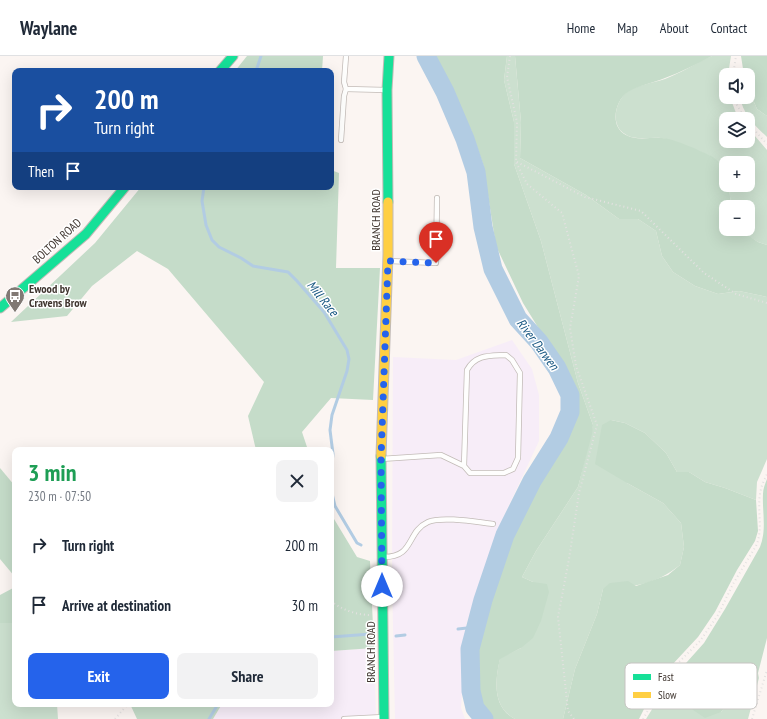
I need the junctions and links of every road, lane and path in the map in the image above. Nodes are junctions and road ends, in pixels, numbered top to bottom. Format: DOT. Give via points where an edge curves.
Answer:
graph roads {
  1 [pos="233,56"];
  2 [pos="346,56"];
  3 [pos="389,56"];
  4 [pos="510,56"];
  5 [pos="736,56"];
  6 [pos="223,68"];
  7 [pos="734,68"];
  8 [pos="346,89"];
  9 [pos="387,90"];
  10 [pos="755,131"];
  11 [pos="341,140"];
  12 [pos="767,144"];
  13 [pos="516,162"];
  14 [pos="123,190"];
  15 [pos="437,198"];
  16 [pos="388,261"];
  17 [pos="767,303"];
  18 [pos="0,308"];
  19 [pos="381,459"];
  20 [pos="464,466"];
  21 [pos="767,474"];
  22 [pos="493,524"];
  23 [pos="382,556"];
  24 [pos="334,604"];
  25 [pos="382,615"];
  26 [pos="678,663"];
  27 [pos="767,670"];
  28 [pos="757,703"];
  29 [pos="125,707"];
  30 [pos="649,709"];
  31 [pos="755,709"];
  32 [pos="384,718"];
  33 [pos="115,719"];
  34 [pos="344,719"];
  35 [pos="574,719"];
  36 [pos="643,719"];
  37 [pos="752,719"];
  1 -- 6 [label="main road"];
  2 -- 8 [label="lane"];
  3 -- 9 [label="main road, BRANCH ROAD"];
  4 -- 13 [label="path" via="507,77 517,122"];
  5 -- 7 [label="path"];
  8 -- 9 [label="lane"];
  8 -- 11 [label="lane"];
  9 -- 16 [label="main road, BRANCH ROAD"];
  10 -- 12 [label="path"];
  13 -- 17 [label="path" via="585,198 641,211 704,273 736,294"];
  13 -- 35 [label="path" via="527,184 562,213 579,276 570,328 576,366 596,425 579,493 558,617 568,711"];
  14 -- 18 [label="main road, BOLTON ROAD" via="86,234"];
  15 -- 16 [label="lane" via="436,263"];
  16 -- 19 [label="main road, BRANCH ROAD"];
  19 -- 20 [label="lane" via="441,456"];
  19 -- 23 [label="main road, BRANCH ROAD"];
  20 -- 20 [label="lane" via="470,473 504,473 513,469 518,458 520,373 506,355 484,356 471,363 468,370"];
  21 -- 26 [label="path" via="761,489 760,532 756,546 705,634"];
  22 -- 23 [label="lane" via="437,519 420,526 403,551 394,557"];
  23 -- 25 [label="main road, BRANCH ROAD"];
  24 -- 25 [label="path" via="362,615"];
  25 -- 32 [label="main road, BRANCH ROAD"];
  27 -- 28 [label="path"];
  29 -- 33 [label="path"];
  30 -- 36 [label="path"];
  31 -- 37 [label="path"];
  32 -- 34 [label="lane"];
}
